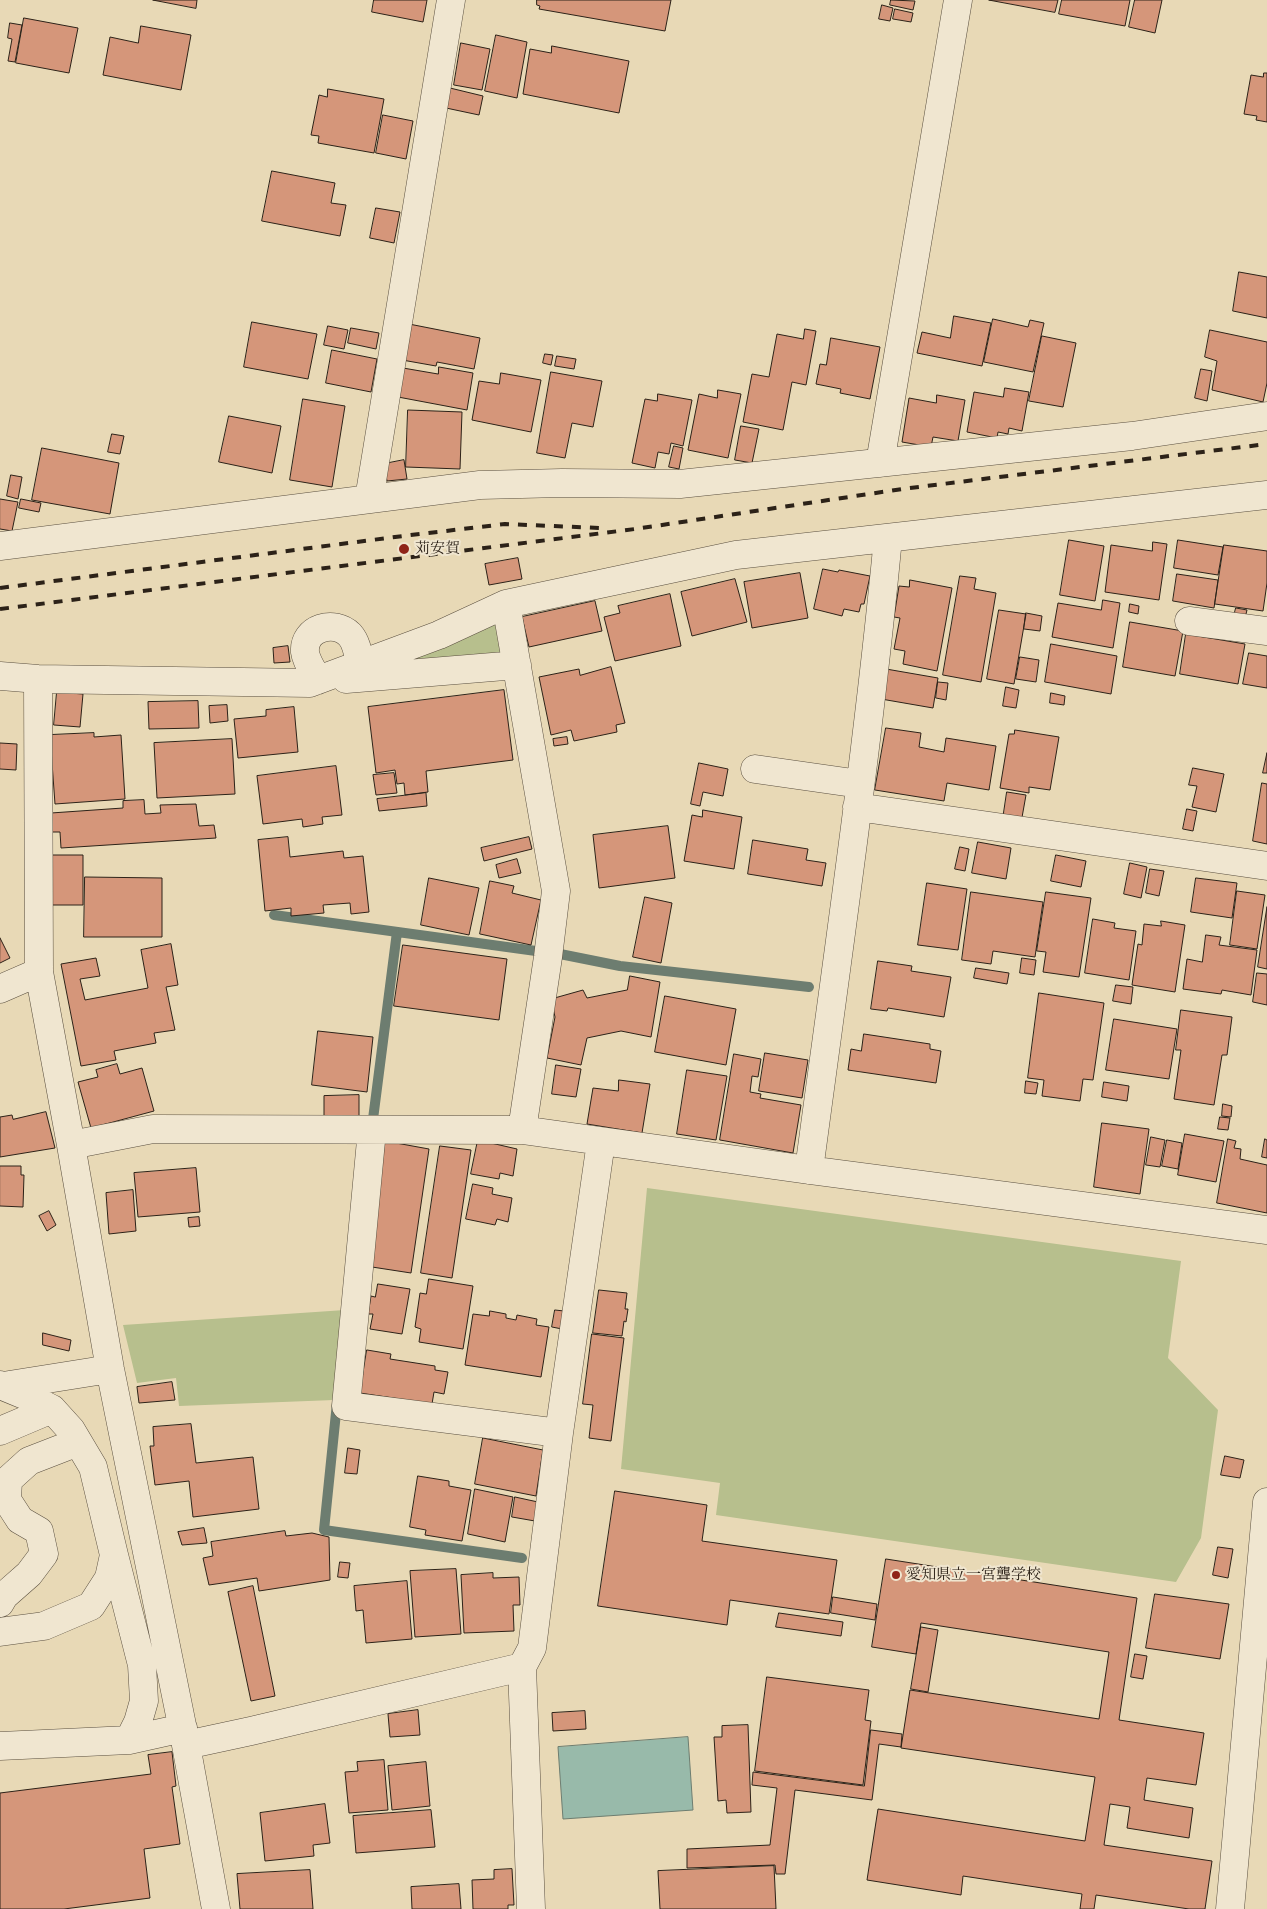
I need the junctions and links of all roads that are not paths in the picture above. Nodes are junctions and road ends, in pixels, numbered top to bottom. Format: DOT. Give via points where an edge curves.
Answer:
graph roads {
  1 [pos="451,0"];
  2 [pos="958,0"];
  3 [pos="1267,416"];
  4 [pos="880,463"];
  5 [pos="1267,495"];
  6 [pos="369,499"];
  7 [pos="888,538"];
  8 [pos="0,546"];
  9 [pos="506,604"];
  10 [pos="1189,621"];
  11 [pos="1267,631"];
  12 [pos="360,664"];
  13 [pos="517,665"];
  14 [pos="0,676"];
  15 [pos="38,679"];
  16 [pos="314,681"];
  17 [pos="755,769"];
  18 [pos="859,795"];
  19 [pos="1267,866"];
  20 [pos="38,972"];
  21 [pos="0,989"];
  22 [pos="372,1130"];
  23 [pos="522,1130"];
  24 [pos="600,1142"];
  25 [pos="72,1145"];
  26 [pos="809,1170"];
  27 [pos="1267,1230"];
  28 [pos="110,1369"];
  29 [pos="1,1385"];
  30 [pos="52,1409"];
  31 [pos="0,1431"];
  32 [pos="559,1433"];
  33 [pos="78,1442"];
  34 [pos="1267,1502"];
  35 [pos="114,1555"];
  36 [pos="0,1603"];
  37 [pos="0,1632"];
  38 [pos="522,1667"];
  39 [pos="184,1736"];
  40 [pos="129,1740"];
  41 [pos="0,1746"];
  42 [pos="216,1909"];
  43 [pos="531,1909"];
  44 [pos="1230,1909"];
  1 -- 6 [label="street"];
  2 -- 4 [label="street"];
  3 -- 4 [label="street" via="1132,436"];
  4 -- 6 [label="street" via="680,484 480,485"];
  5 -- 7 [label="street"];
  6 -- 8 [label="street"];
  7 -- 9 [label="street" via="736,555"];
  7 -- 18 [label="street"];
  9 -- 12 [label="street" via="439,635"];
  9 -- 13 [label="street"];
  10 -- 11 [label="street"];
  12 -- 16 [label="street"];
  12 -- 16 [label="street" via="350,635 340,628 314,631 306,639 305,652"];
  13 -- 16 [label="street"];
  13 -- 23 [label="street" via="556,891"];
  14 -- 15 [label="street"];
  15 -- 16 [label="street"];
  15 -- 20 [label="street"];
  17 -- 18 [label="street"];
  18 -- 19 [label="street"];
  18 -- 26 [label="street"];
  20 -- 21 [label="street"];
  20 -- 25 [label="street"];
  22 -- 23 [label="street"];
  22 -- 25 [label="street" via="153,1129"];
  22 -- 32 [label="street" via="346,1406"];
  23 -- 24 [label="street"];
  24 -- 26 [label="street"];
  24 -- 32 [label="street"];
  25 -- 28 [label="street"];
  26 -- 27 [label="street"];
  28 -- 29 [label="street"];
  28 -- 39 [label="street"];
  29 -- 30 [label="street"];
  30 -- 31 [label="street"];
  30 -- 33 [label="street"];
  32 -- 38 [label="street" via="532,1648"];
  33 -- 35 [label="street" via="93,1466"];
  33 -- 36 [label="street" via="29,1461 8,1480 7,1500 20,1520 39,1531 44,1554"];
  34 -- 44 [label="street"];
  35 -- 37 [label="street" via="109,1578 91,1606 44,1626"];
  35 -- 40 [label="street" via="142,1674 144,1701"];
  38 -- 39 [label="street" via="251,1731"];
  38 -- 43 [label="street"];
  39 -- 40 [label="street"];
  39 -- 42 [label="street"];
  40 -- 41 [label="street"];
}
